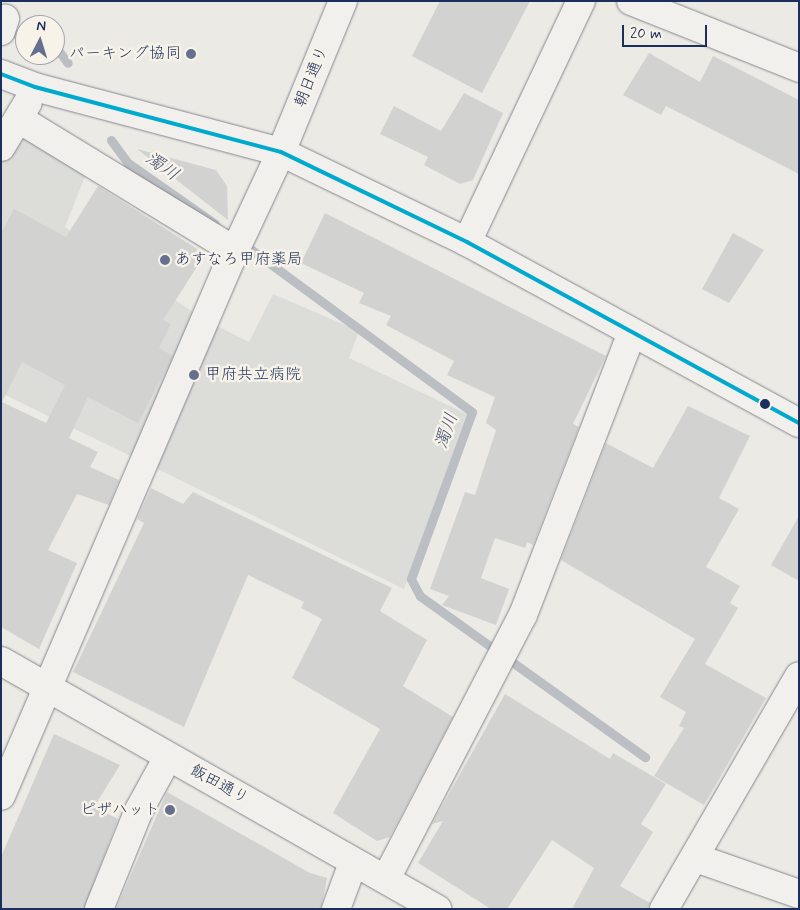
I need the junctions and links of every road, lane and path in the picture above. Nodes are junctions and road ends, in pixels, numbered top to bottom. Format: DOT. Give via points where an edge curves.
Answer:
graph roads {
  1 [pos="342,1"];
  2 [pos="581,1"];
  3 [pos="631,1"];
  4 [pos="799,68"];
  5 [pos="1,74"];
  6 [pos="35,87"];
  7 [pos="19,119"];
  8 [pos="1,147"];
  9 [pos="281,152"];
  10 [pos="468,242"];
  11 [pos="235,250"];
  12 [pos="631,335"];
  13 [pos="799,423"];
  14 [pos="1,661"];
  15 [pos="799,676"];
  16 [pos="46,685"];
  17 [pos="168,757"];
  18 [pos="1,796"];
  19 [pos="696,858"];
  20 [pos="353,863"];
  21 [pos="387,877"];
  22 [pos="799,894"];
  23 [pos="99,909"];
  24 [pos="336,909"];
  25 [pos="437,909"];
  26 [pos="664,909"];
  1 -- 9 [label="street, 朝日通り"];
  2 -- 10 [label="street"];
  3 -- 4 [label="street"];
  5 -- 6 [label="street"];
  6 -- 7 [label="street"];
  6 -- 9 [label="street"];
  7 -- 8 [label="street"];
  7 -- 11 [label="street"];
  9 -- 10 [label="street"];
  9 -- 11 [label="street, 朝日通り"];
  10 -- 12 [label="street"];
  11 -- 16 [label="street, 朝日通り"];
  12 -- 13 [label="street"];
  12 -- 21 [label="street" via="523,615"];
  14 -- 16 [label="street, 飯田通り"];
  15 -- 19 [label="street"];
  16 -- 17 [label="street, 飯田通り"];
  16 -- 18 [label="street, 朝日通り"];
  17 -- 20 [label="street, 飯田通り"];
  17 -- 23 [label="street" via="139,810"];
  19 -- 22 [label="street"];
  19 -- 26 [label="street"];
  20 -- 21 [label="street, 飯田通り"];
  20 -- 24 [label="street"];
  21 -- 25 [label="street, 飯田通り"];
}
